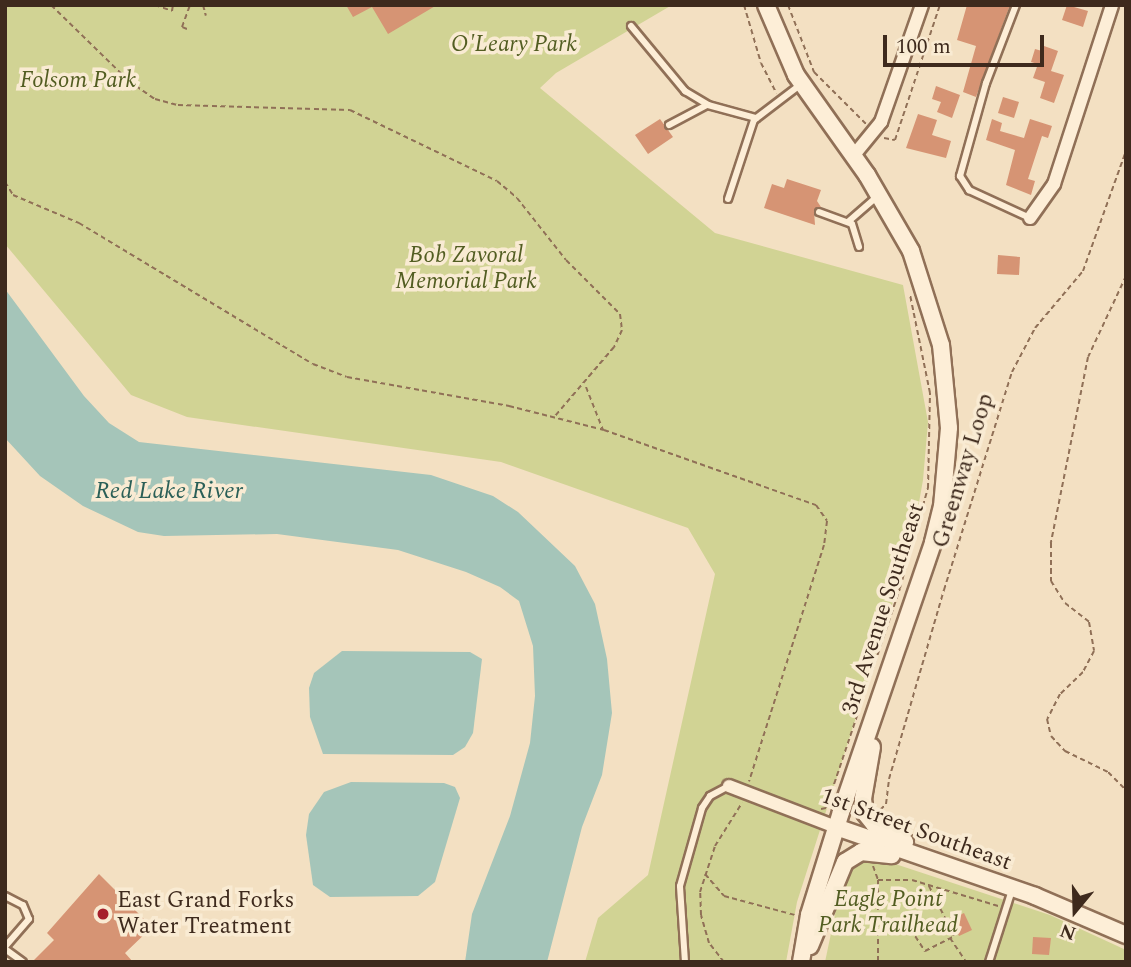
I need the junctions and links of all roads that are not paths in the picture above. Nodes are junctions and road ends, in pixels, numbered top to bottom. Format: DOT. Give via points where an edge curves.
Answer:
graph roads {
  1 [pos="766,5"];
  2 [pos="922,5"];
  3 [pos="1016,5"];
  4 [pos="1112,5"];
  5 [pos="631,26"];
  6 [pos="802,84"];
  7 [pos="708,104"];
  8 [pos="756,118"];
  9 [pos="669,125"];
  10 [pos="854,155"];
  11 [pos="880,194"];
  12 [pos="728,199"];
  13 [pos="819,212"];
  14 [pos="1030,218"];
  15 [pos="849,221"];
  16 [pos="859,247"];
  17 [pos="882,694"];
  18 [pos="729,786"];
  19 [pos="836,827"];
  20 [pos="954,868"];
  21 [pos="1012,888"];
  22 [pos="5,895"];
  23 [pos="815,916"];
  24 [pos="1126,934"];
  25 [pos="5,948"];
  26 [pos="23,962"];
  27 [pos="685,962"];
  28 [pos="802,962"];
  29 [pos="989,962"];
  1 -- 6 [label="street, 3rd Avenue Southeast" via="780,45"];
  2 -- 10 [label="street" via="875,131"];
  3 -- 14 [label="lane" via="986,83 960,176 969,190"];
  4 -- 14 [label="street" via="1054,184"];
  5 -- 7 [label="lane" via="685,91"];
  6 -- 8 [label="lane"];
  6 -- 10 [label="street, 3rd Avenue Southeast"];
  7 -- 8 [label="lane"];
  7 -- 9 [label="lane"];
  8 -- 12 [label="lane"];
  10 -- 11 [label="street, 3rd Avenue Southeast"];
  11 -- 15 [label="lane"];
  11 -- 17 [label="street, 3rd Avenue Southeast" via="911,251 932,310 946,378 949,429 942,506 933,542"];
  13 -- 15 [label="lane"];
  15 -- 16 [label="lane"];
  17 -- 19 [label="street, 3rd Avenue Southeast"];
  17 -- 20 [label="street" via="863,799 865,813 887,833"];
  18 -- 19 [label="street, 1st Street Southeast"];
  18 -- 27 [label="lane" via="710,796 702,808 680,886"];
  19 -- 20 [label="street, 1st Street Southeast"];
  19 -- 23 [label="street, 3rd Avenue Southeast"];
  20 -- 21 [label="street, 1st Street Southeast"];
  20 -- 23 [label="street" via="861,852 841,868"];
  21 -- 24 [label="street, 1st Street Southeast"];
  21 -- 29 [label="lane"];
  22 -- 25 [label="lane" via="23,905 29,919"];
  23 -- 28 [label="street, 3rd Avenue Southeast"];
  25 -- 26 [label="lane"];
}
